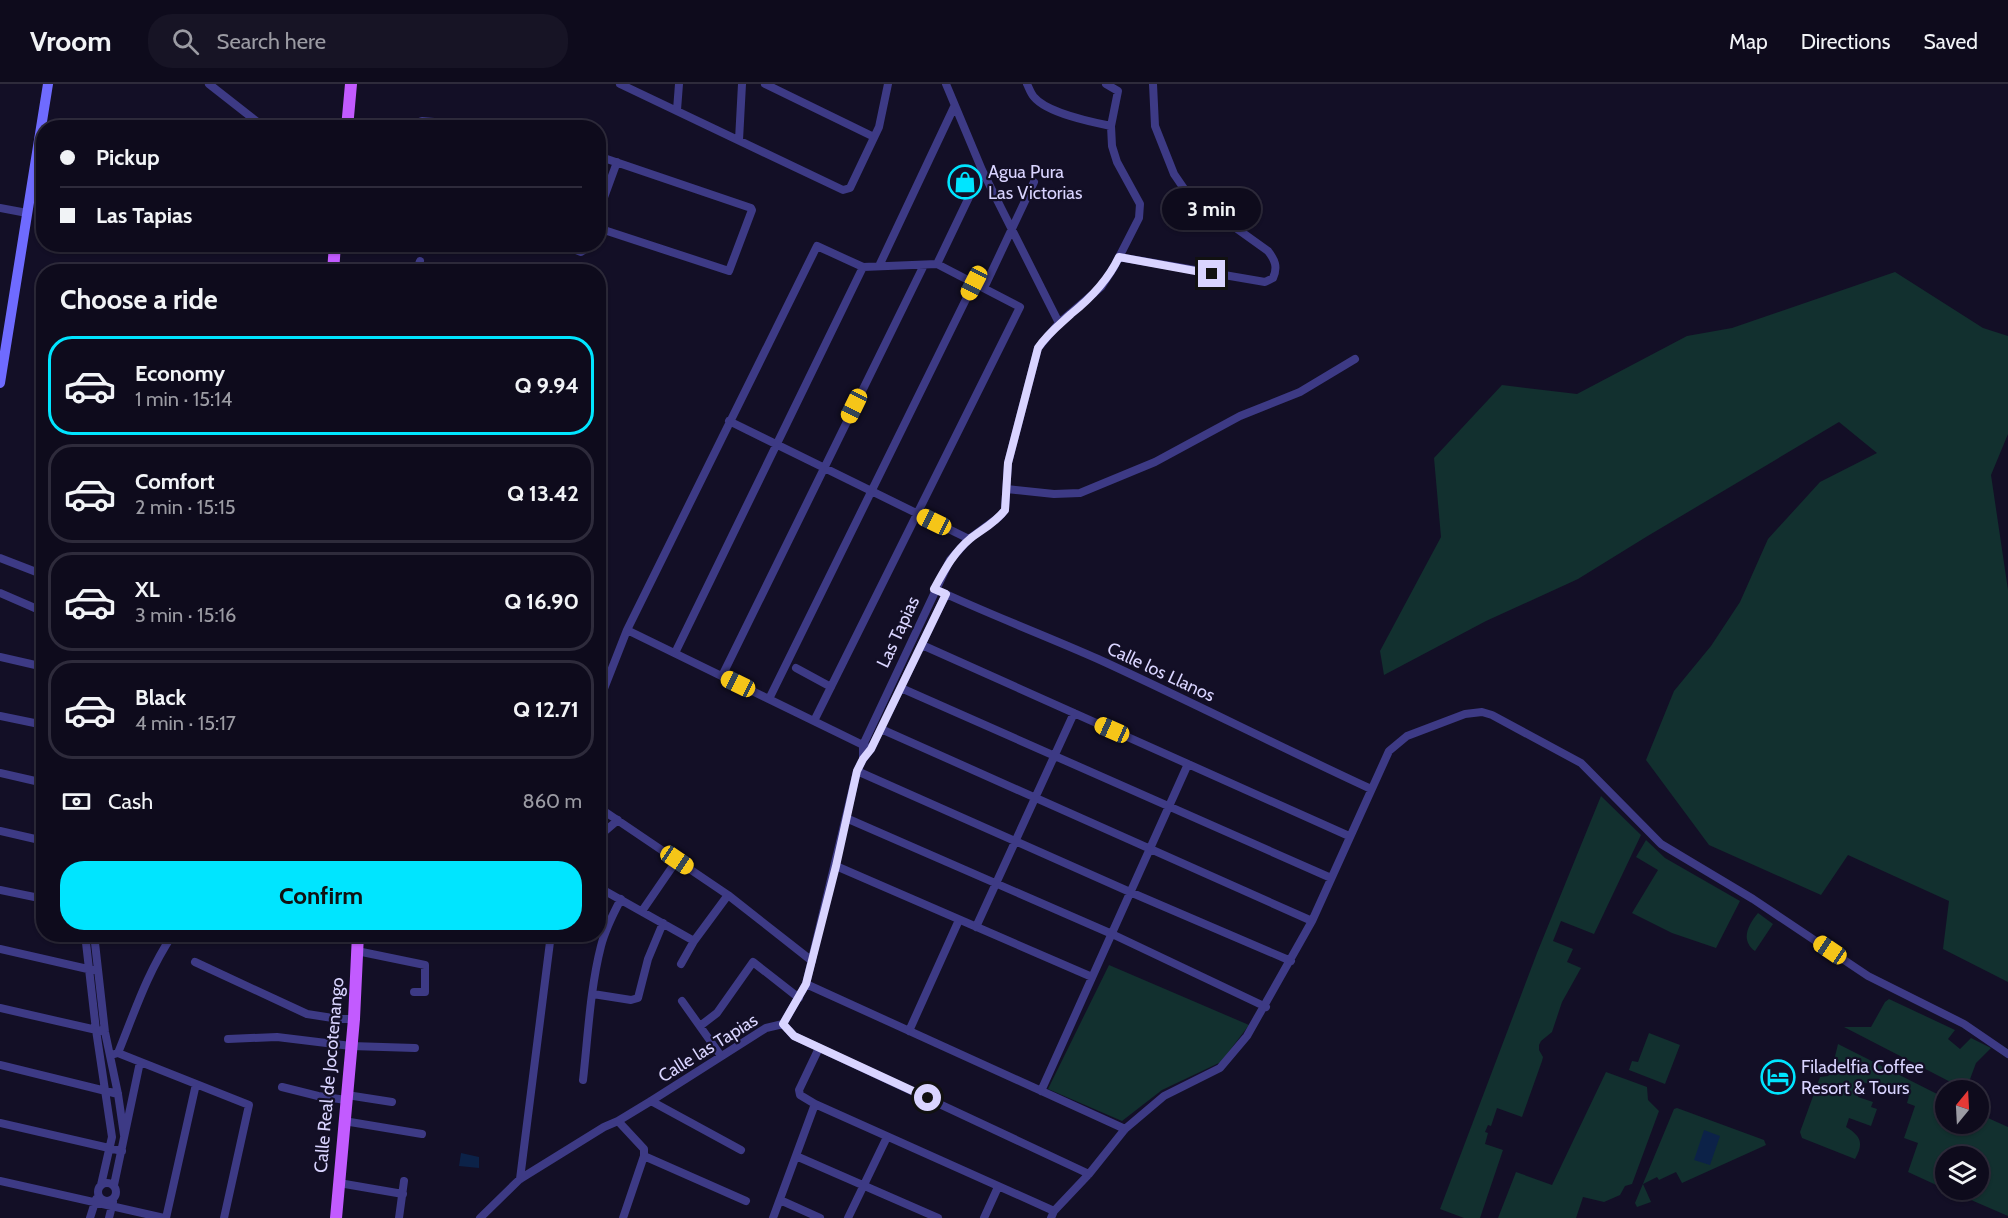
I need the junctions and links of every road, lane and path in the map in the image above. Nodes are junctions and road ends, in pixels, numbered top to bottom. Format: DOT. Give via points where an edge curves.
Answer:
graph roads {
  1 [pos="48,84"];
  2 [pos="209,84"];
  3 [pos="351,84"];
  4 [pos="620,84"];
  5 [pos="679,84"];
  6 [pos="742,84"];
  7 [pos="765,84"];
  8 [pos="888,84"];
  9 [pos="946,84"];
  10 [pos="1027,84"];
  11 [pos="1106,84"];
  12 [pos="1153,84"];
  13 [pos="954,106"];
  14 [pos="677,110"];
  15 [pos="42,120"];
  16 [pos="255,120"];
  17 [pos="347,120"];
  18 [pos="1111,126"];
  19 [pos="874,137"];
  20 [pos="738,140"];
  21 [pos="36,158"];
  22 [pos="606,159"];
  23 [pos="617,162"];
  24 [pos="982,170"];
  25 [pos="1034,182"];
  26 [pos="606,192"];
  27 [pos="0,208"];
  28 [pos="27,213"];
  29 [pos="1011,227"];
  30 [pos="606,231"];
  31 [pos="1119,257"];
  32 [pos="420,261"];
  33 [pos="419,264"];
  34 [pos="937,264"];
  35 [pos="924,265"];
  36 [pos="879,266"];
  37 [pos="863,267"];
  38 [pos="974,283"];
  39 [pos="984,288"];
  40 [pos="1059,323"];
  41 [pos="1355,359"];
  42 [pos="1,367"];
  43 [pos="0,383"];
  44 [pos="729,421"];
  45 [pos="777,444"];
  46 [pos="824,467"];
  47 [pos="1007,489"];
  48 [pos="871,490"];
  49 [pos="917,513"];
  50 [pos="969,539"];
  51 [pos="0,558"];
  52 [pos="36,572"];
  53 [pos="934,589"];
  54 [pos="0,593"];
  55 [pos="946,594"];
  56 [pos="36,609"];
  57 [pos="627,630"];
  58 [pos="922,645"];
  59 [pos="675,653"];
  60 [pos="0,657"];
  61 [pos="36,665"];
  62 [pos="796,668"];
  63 [pos="722,676"];
  64 [pos="606,684"];
  65 [pos="831,687"];
  66 [pos="901,688"];
  67 [pos="769,699"];
  68 [pos="1074,713"];
  69 [pos="0,716"];
  70 [pos="814,722"];
  71 [pos="36,723"];
  72 [pos="881,729"];
  73 [pos="863,745"];
  74 [pos="871,749"];
  75 [pos="1055,756"];
  76 [pos="863,759"];
  77 [pos="1188,764"];
  78 [pos="857,771"];
  79 [pos="0,773"];
  80 [pos="36,781"];
  81 [pos="1371,789"];
  82 [pos="1036,798"];
  83 [pos="1169,806"];
  84 [pos="606,812"];
  85 [pos="846,818"];
  86 [pos="618,820"];
  87 [pos="606,830"];
  88 [pos="0,831"];
  89 [pos="1349,836"];
  90 [pos="36,839"];
  91 [pos="1016,841"];
  92 [pos="1150,849"];
  93 [pos="677,860"];
  94 [pos="836,866"];
  95 [pos="1331,878"];
  96 [pos="998,882"];
  97 [pos="0,890"];
  98 [pos="606,891"];
  99 [pos="1130,892"];
  100 [pos="728,895"];
  101 [pos="36,897"];
  102 [pos="621,899"];
  103 [pos="642,911"];
  104 [pos="959,920"];
  105 [pos="1312,921"];
  106 [pos="663,923"];
  107 [pos="976,927"];
  108 [pos="606,930"];
  109 [pos="1113,934"];
  110 [pos="694,941"];
  111 [pos="86,942"];
  112 [pos="95,942"];
  113 [pos="168,942"];
  114 [pos="358,942"];
  115 [pos="550,942"];
  116 [pos="602,942"];
  117 [pos="0,949"];
  118 [pos="357,951"];
  119 [pos="812,961"];
  120 [pos="1291,961"];
  121 [pos="195,962"];
  122 [pos="681,964"];
  123 [pos="88,970"];
  124 [pos="98,972"];
  125 [pos="1092,977"];
  126 [pos="806,984"];
  127 [pos="414,992"];
  128 [pos="593,994"];
  129 [pos="799,998"];
  130 [pos="682,1001"];
  131 [pos="1266,1006"];
  132 [pos="0,1008"];
  133 [pos="354,1019"];
  134 [pos="783,1024"];
  135 [pos="700,1026"];
  136 [pos="101,1031"];
  137 [pos="909,1031"];
  138 [pos="228,1039"];
  139 [pos="351,1046"];
  140 [pos="415,1048"];
  141 [pos="819,1048"];
  142 [pos="115,1054"];
  143 [pos="2008,1054"];
  144 [pos="722,1056"];
  145 [pos="140,1062"];
  146 [pos="0,1065"];
  147 [pos="583,1080"];
  148 [pos="196,1084"];
  149 [pos="282,1087"];
  150 [pos="105,1090"];
  151 [pos="1041,1091"];
  152 [pos="118,1094"];
  153 [pos="346,1098"];
  154 [pos="651,1101"];
  155 [pos="392,1102"];
  156 [pos="815,1104"];
  157 [pos="344,1121"];
  158 [pos="618,1121"];
  159 [pos="0,1123"];
  160 [pos="1125,1129"];
  161 [pos="423,1134"];
  162 [pos="124,1135"];
  163 [pos="887,1137"];
  164 [pos="110,1148"];
  165 [pos="741,1150"];
  166 [pos="122,1151"];
  167 [pos="644,1156"];
  168 [pos="796,1156"];
  169 [pos="1089,1174"];
  170 [pos="520,1179"];
  171 [pos="0,1181"];
  172 [pos="404,1181"];
  173 [pos="339,1183"];
  174 [pos="101,1185"];
  175 [pos="114,1185"];
  176 [pos="864,1185"];
  177 [pos="998,1187"];
  178 [pos="403,1194"];
  179 [pos="96,1199"];
  180 [pos="780,1200"];
  181 [pos="746,1201"];
  182 [pos="113,1202"];
  183 [pos="1052,1215"];
  184 [pos="90,1218"];
  185 [pos="109,1218"];
  186 [pos="165,1218"];
  187 [pos="225,1218"];
  188 [pos="336,1218"];
  189 [pos="399,1218"];
  190 [pos="480,1218"];
  191 [pos="623,1218"];
  192 [pos="773,1218"];
  193 [pos="820,1218"];
  194 [pos="848,1218"];
  195 [pos="938,1218"];
  196 [pos="984,1218"];
  1 -- 15 [label="street"];
  2 -- 16 [label="street"];
  3 -- 17 [label="main road"];
  4 -- 14 [label="street"];
  5 -- 14 [label="street"];
  6 -- 20 [label="street"];
  7 -- 19 [label="street"];
  8 -- 19 [label="street"];
  9 -- 13 [label="street"];
  10 -- 18 [label="street" via="1040,103 1082,121"];
  11 -- 18 [label="street" via="1118,91"];
  12 -- 31 [label="street" via="1155,126 1174,174 1187,193 1268,251 1275,260 1276,271 1265,282"];
  13 -- 24 [label="street"];
  13 -- 36 [label="street"];
  14 -- 20 [label="street"];
  18 -- 31 [label="street, Las Tapias" via="1117,162 1141,212"];
  19 -- 20 [label="street" via="847,190"];
  21 -- 28 [label="street"];
  22 -- 23 [label="street"];
  23 -- 26 [label="street"];
  23 -- 30 [label="street" via="751,207 752,213 729,271"];
  24 -- 29 [label="street"];
  24 -- 34 [label="street"];
  25 -- 29 [label="street"];
  27 -- 28 [label="street"];
  28 -- 42 [label="street"];
  29 -- 39 [label="street"];
  29 -- 40 [label="street"];
  31 -- 40 [label="street, Las Tapias" via="1101,287"];
  32 -- 33 [label="street"];
  34 -- 35 [label="street"];
  34 -- 38 [label="street"];
  35 -- 36 [label="street"];
  35 -- 46 [label="street"];
  36 -- 37 [label="street"];
  37 -- 44 [label="street" via="820,247 814,248"];
  37 -- 45 [label="street"];
  38 -- 39 [label="street"];
  38 -- 48 [label="street"];
  39 -- 49 [label="street" via="1020,309"];
  40 -- 47 [label="street, Las Tapias" via="1038,348 1010,452"];
  41 -- 47 [label="street" via="1300,392 1240,416 1155,462 1080,493"];
  42 -- 43 [label="street"];
  44 -- 45 [label="street"];
  44 -- 57 [label="street"];
  45 -- 46 [label="street"];
  45 -- 59 [label="street"];
  46 -- 48 [label="street"];
  46 -- 63 [label="street"];
  47 -- 50 [label="street, Las Tapias" via="1005,510"];
  48 -- 49 [label="street"];
  48 -- 67 [label="street"];
  49 -- 50 [label="street"];
  49 -- 65 [label="street"];
  50 -- 53 [label="street, Las Tapias" via="950,560"];
  51 -- 52 [label="street"];
  53 -- 55 [label="street, Calle los Llanos"];
  53 -- 73 [label="street, Las Tapias"];
  54 -- 56 [label="street"];
  55 -- 58 [label="street, Las Tapias"];
  55 -- 81 [label="street, Calle los Llanos" via="1097,659"];
  57 -- 59 [label="street"];
  57 -- 64 [label="street"];
  58 -- 66 [label="street, Las Tapias"];
  58 -- 68 [label="street"];
  59 -- 63 [label="street"];
  60 -- 61 [label="street"];
  62 -- 65 [label="street"];
  63 -- 67 [label="street"];
  65 -- 70 [label="street"];
  66 -- 72 [label="street, Las Tapias"];
  66 -- 75 [label="street"];
  67 -- 70 [label="street"];
  68 -- 75 [label="street"];
  68 -- 77 [label="street"];
  69 -- 71 [label="street"];
  70 -- 73 [label="street"];
  72 -- 74 [label="street, Las Tapias"];
  72 -- 82 [label="street"];
  73 -- 74 [label="street"];
  73 -- 76 [label="street, Las Tapias"];
  74 -- 76 [label="street, Las Tapias"];
  75 -- 82 [label="street"];
  75 -- 83 [label="street"];
  76 -- 78 [label="street, Calle las Tapias"];
  77 -- 83 [label="street"];
  77 -- 89 [label="street"];
  78 -- 85 [label="street, Calle las Tapias"];
  78 -- 91 [label="street"];
  79 -- 80 [label="street"];
  81 -- 89 [label="street"];
  81 -- 143 [label="street" via="1389,751 1400,741 1465,714 1492,715 1581,763 1661,844 1753,899 1868,976 1964,1024"];
  82 -- 91 [label="street"];
  82 -- 92 [label="street"];
  83 -- 92 [label="street"];
  83 -- 95 [label="street"];
  84 -- 86 [label="street"];
  85 -- 94 [label="street, Calle las Tapias"];
  85 -- 96 [label="street"];
  86 -- 87 [label="street"];
  86 -- 93 [label="street"];
  88 -- 90 [label="street"];
  89 -- 95 [label="street"];
  91 -- 96 [label="street"];
  91 -- 99 [label="street"];
  92 -- 99 [label="street"];
  92 -- 105 [label="street"];
  93 -- 100 [label="street"];
  93 -- 103 [label="street"];
  94 -- 104 [label="street"];
  94 -- 119 [label="street, Calle las Tapias"];
  95 -- 105 [label="street"];
  96 -- 107 [label="street"];
  96 -- 109 [label="street"];
  97 -- 101 [label="street"];
  98 -- 102 [label="street"];
  99 -- 109 [label="street"];
  99 -- 120 [label="street"];
  100 -- 110 [label="street"];
  100 -- 119 [label="street"];
  102 -- 103 [label="street"];
  102 -- 108 [label="street"];
  103 -- 106 [label="street"];
  104 -- 107 [label="street"];
  104 -- 137 [label="street"];
  105 -- 120 [label="street"];
  106 -- 110 [label="street"];
  106 -- 128 [label="street" via="638,998"];
  107 -- 125 [label="street"];
  109 -- 125 [label="street"];
  109 -- 131 [label="street"];
  110 -- 122 [label="street"];
  111 -- 123 [label="street"];
  112 -- 124 [label="street"];
  113 -- 142 [label="street" via="149,973"];
  114 -- 118 [label="main road, Calle Real de Jocotenango"];
  115 -- 170 [label="street"];
  116 -- 128 [label="street"];
  117 -- 123 [label="street"];
  118 -- 127 [label="street" via="426,965 425,992"];
  118 -- 133 [label="main road, Calle Real de Jocotenango"];
  119 -- 126 [label="street, Calle las Tapias"];
  120 -- 131 [label="street"];
  121 -- 133 [label="street" via="307,1014"];
  123 -- 124 [label="street"];
  123 -- 136 [label="street"];
  124 -- 136 [label="street"];
  125 -- 151 [label="street"];
  126 -- 129 [label="street, Calle las Tapias"];
  126 -- 137 [label="street"];
  128 -- 147 [label="street"];
  129 -- 134 [label="street, Calle las Tapias"];
  129 -- 135 [label="street" via="753,962 717,1013"];
  130 -- 135 [label="street"];
  131 -- 160 [label="street" via="1220,1068 1164,1096"];
  132 -- 136 [label="street"];
  133 -- 139 [label="main road, Calle Real de Jocotenango"];
  134 -- 141 [label="street" via="794,1036"];
  134 -- 144 [label="street, Calle las Tapias" via="766,1028"];
  135 -- 144 [label="street"];
  136 -- 142 [label="street"];
  136 -- 150 [label="street"];
  137 -- 151 [label="street"];
  138 -- 139 [label="street" via="277,1037"];
  139 -- 140 [label="street"];
  139 -- 153 [label="main road, Calle Real de Jocotenango"];
  141 -- 156 [label="street" via="798,1093"];
  141 -- 169 [label="street"];
  142 -- 145 [label="street"];
  142 -- 152 [label="street"];
  144 -- 154 [label="street, Calle las Tapias"];
  145 -- 148 [label="street"];
  145 -- 162 [label="street"];
  146 -- 150 [label="street"];
  148 -- 186 [label="street"];
  148 -- 187 [label="street" via="249,1105"];
  149 -- 153 [label="street"];
  150 -- 152 [label="street"];
  150 -- 164 [label="street"];
  151 -- 160 [label="street"];
  152 -- 162 [label="street"];
  153 -- 155 [label="street"];
  153 -- 157 [label="main road, Calle Real de Jocotenango"];
  154 -- 158 [label="street, Calle las Tapias"];
  154 -- 165 [label="street"];
  156 -- 163 [label="street"];
  156 -- 168 [label="street"];
  157 -- 161 [label="street"];
  157 -- 173 [label="main road, Calle Real de Jocotenango"];
  158 -- 167 [label="street" via="642,1146"];
  158 -- 170 [label="street, Calle las Tapias"];
  159 -- 164 [label="street"];
  160 -- 169 [label="street"];
  162 -- 166 [label="street"];
  163 -- 176 [label="street"];
  163 -- 177 [label="street"];
  164 -- 166 [label="street"];
  164 -- 174 [label="street"];
  166 -- 175 [label="street"];
  167 -- 181 [label="street"];
  167 -- 191 [label="street"];
  168 -- 176 [label="street"];
  168 -- 180 [label="street"];
  169 -- 183 [label="street"];
  170 -- 190 [label="street, Calle las Tapias"];
  171 -- 179 [label="street"];
  172 -- 178 [label="street"];
  173 -- 178 [label="street"];
  173 -- 188 [label="main road, Calle Real de Jocotenango"];
  174 -- 175 [label="street"];
  174 -- 179 [label="street"];
  175 -- 182 [label="street" via="117,1193"];
  176 -- 194 [label="street"];
  176 -- 195 [label="street"];
  177 -- 183 [label="street"];
  177 -- 196 [label="street"];
  178 -- 189 [label="street"];
  179 -- 182 [label="street"];
  179 -- 184 [label="street"];
  180 -- 192 [label="street"];
  180 -- 193 [label="street"];
  182 -- 185 [label="street"];
  182 -- 186 [label="street"];
}
